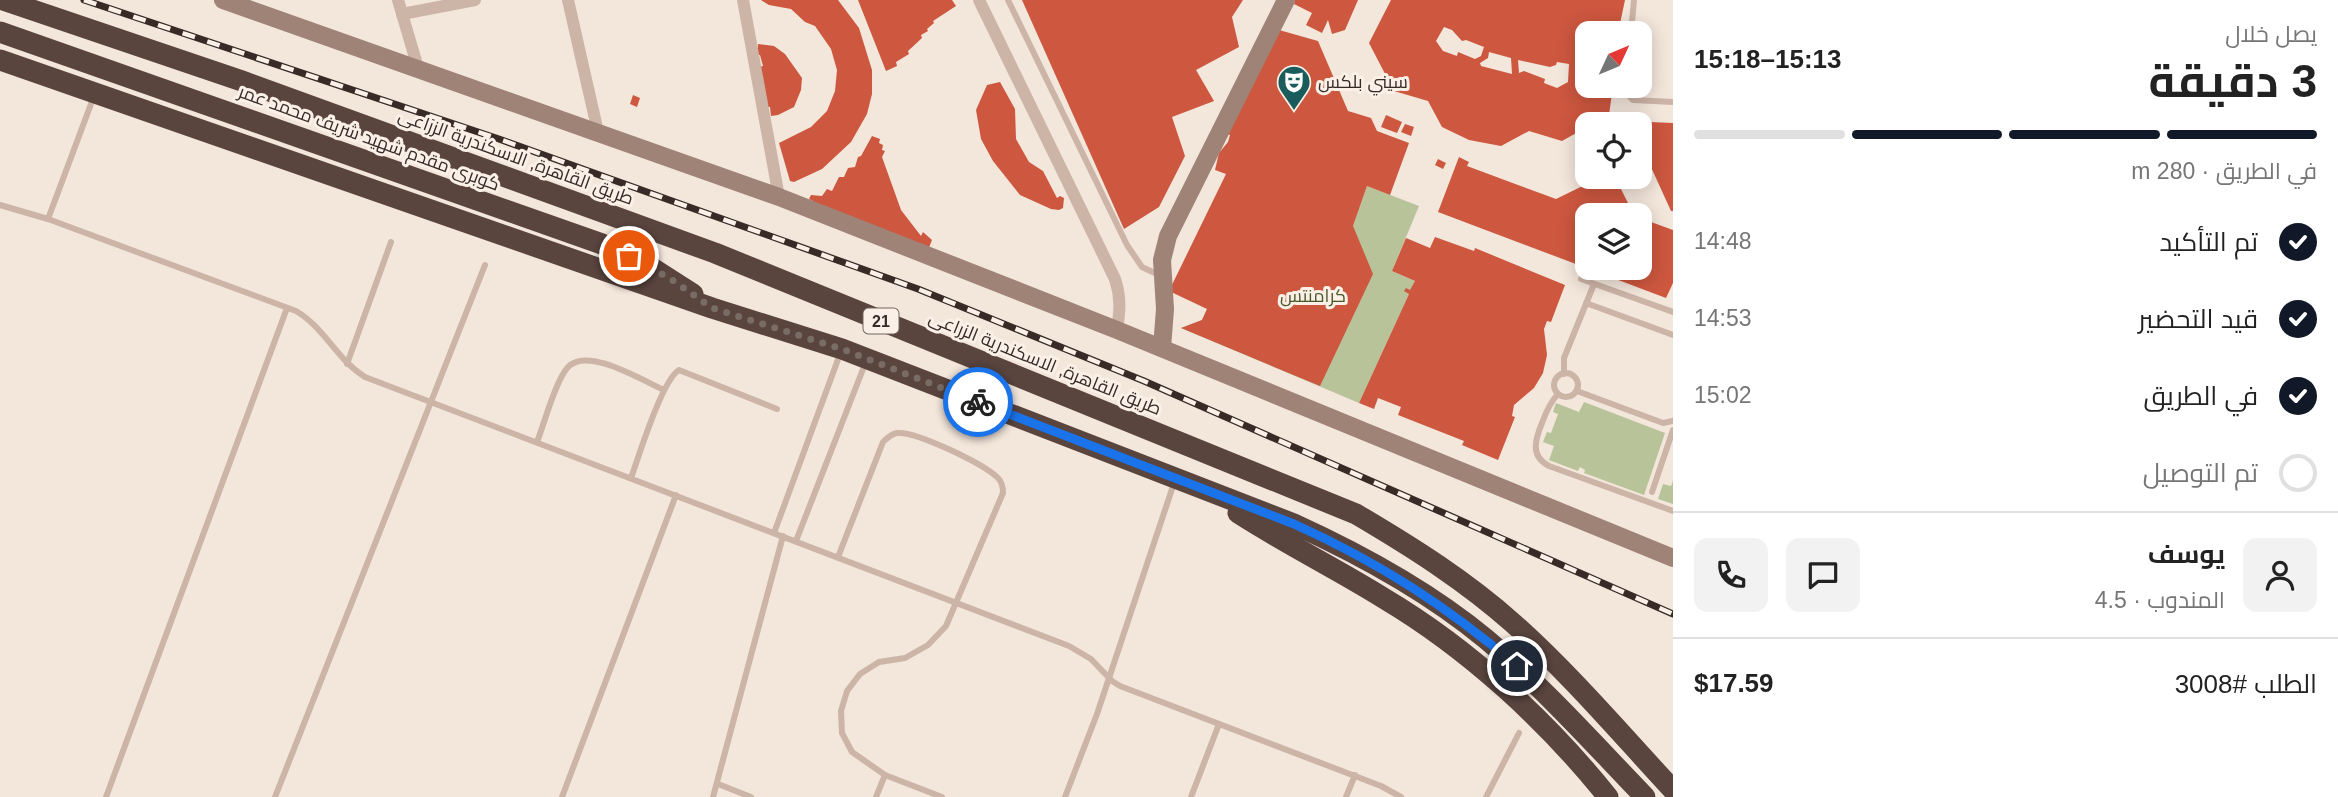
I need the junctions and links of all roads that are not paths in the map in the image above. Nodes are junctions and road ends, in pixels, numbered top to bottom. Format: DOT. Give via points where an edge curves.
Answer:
graph roads {
  1 [pos="3,0"];
  2 [pos="223,0"];
  3 [pos="398,0"];
  4 [pos="475,0"];
  5 [pos="568,0"];
  6 [pos="743,0"];
  7 [pos="979,0"];
  8 [pos="1008,0"];
  9 [pos="1286,0"];
  10 [pos="1634,0"];
  11 [pos="1272,12"];
  12 [pos="402,14"];
  13 [pos="1632,21"];
  14 [pos="0,32"];
  15 [pos="0,60"];
  16 [pos="418,68"];
  17 [pos="94,94"];
  18 [pos="1631,98"];
  19 [pos="1673,102"];
  20 [pos="597,132"];
  21 [pos="779,197"];
  22 [pos="0,205"];
  23 [pos="48,219"];
  24 [pos="391,242"];
  25 [pos="485,265"];
  26 [pos="1158,275"];
  27 [pos="1584,280"];
  28 [pos="1594,284"];
  29 [pos="1586,303"];
  30 [pos="287,308"];
  31 [pos="712,308"];
  32 [pos="1673,312"];
  33 [pos="1117,330"];
  34 [pos="1673,335"];
  35 [pos="1158,347"];
  36 [pos="842,349"];
  37 [pos="867,359"];
  38 [pos="347,364"];
  39 [pos="1564,373"];
  40 [pos="664,390"];
  41 [pos="1577,391"];
  42 [pos="1558,394"];
  43 [pos="431,402"];
  44 [pos="777,409"];
  45 [pos="1673,421"];
  46 [pos="1663,423"];
  47 [pos="1673,433"];
  48 [pos="537,442"];
  49 [pos="631,478"];
  50 [pos="1176,478"];
  51 [pos="1201,488"];
  52 [pos="1652,492"];
  53 [pos="676,495"];
  54 [pos="1673,511"];
  55 [pos="774,533"];
  56 [pos="783,536"];
  57 [pos="796,541"];
  58 [pos="838,557"];
  59 [pos="1673,558"];
  60 [pos="957,602"];
  61 [pos="1108,677"];
  62 [pos="1219,724"];
  63 [pos="1519,733"];
  64 [pos="885,775"];
  65 [pos="1355,775"];
  66 [pos="718,784"];
  67 [pos="1673,790"];
  68 [pos="106,797"];
  69 [pos="275,797"];
  70 [pos="562,797"];
  71 [pos="713,797"];
  72 [pos="751,797"];
  73 [pos="876,797"];
  74 [pos="942,797"];
  75 [pos="1065,797"];
  76 [pos="1191,797"];
  77 [pos="1346,797"];
  78 [pos="1401,797"];
  79 [pos="1486,797"];
  80 [pos="1608,797"];
  81 [pos="1645,797"];
  1 -- 67 [label="highway, طريق القاهرة, الاسكندرية الزراعى / 21" via="242,81 715,253 1356,514 1415,548 1512,622"];
  2 -- 16 [label="street"];
  3 -- 12 [label="street"];
  4 -- 12 [label="street"];
  5 -- 20 [label="street"];
  6 -- 21 [label="street"];
  7 -- 33 [label="street" via="1115,279 1120,292"];
  8 -- 26 [label="lane" via="1127,244 1138,263"];
  9 -- 11 [label="street"];
  10 -- 13 [label="lane"];
  11 -- 26 [label="street" via="1168,236"];
  12 -- 16 [label="street"];
  14 -- 31 [label="highway, كوبرى مقدم شهيد شريف محمد عمر" via="602,244 654,269"];
  15 -- 17 [label="highway, 21"];
  16 -- 20 [label="street"];
  17 -- 23 [label="lane"];
  17 -- 31 [label="highway, 21"];
  18 -- 19 [label="lane"];
  20 -- 21 [label="street"];
  21 -- 33 [label="street"];
  22 -- 23 [label="lane"];
  23 -- 30 [label="lane"];
  24 -- 38 [label="lane"];
  25 -- 43 [label="lane"];
  26 -- 35 [label="street" via="1165,309"];
  27 -- 28 [label="lane"];
  28 -- 29 [label="lane"];
  28 -- 32 [label="lane"];
  29 -- 34 [label="lane"];
  29 -- 39 [label="lane" via="1564,358"];
  30 -- 38 [label="lane" via="312,322"];
  30 -- 68 [label="lane"];
  31 -- 36 [label="highway, 21"];
  33 -- 35 [label="street"];
  35 -- 59 [label="street"];
  36 -- 37 [label="highway, 21"];
  36 -- 55 [label="lane"];
  37 -- 50 [label="highway, 21"];
  37 -- 57 [label="lane"];
  38 -- 43 [label="lane" via="365,377"];
  39 -- 41 [label="lane" via="1576,378"];
  39 -- 42 [label="lane" via="1555,382"];
  40 -- 44 [label="lane" via="679,370"];
  40 -- 48 [label="lane" via="598,360 569,365"];
  40 -- 49 [label="lane"];
  41 -- 42 [label="lane" via="1566,397"];
  41 -- 46 [label="lane"];
  42 -- 54 [label="lane" via="1536,439 1541,461"];
  43 -- 48 [label="lane"];
  43 -- 69 [label="lane"];
  45 -- 46 [label="lane"];
  46 -- 47 [label="lane"];
  47 -- 52 [label="lane"];
  48 -- 49 [label="lane"];
  49 -- 53 [label="lane"];
  50 -- 51 [label="highway, 21"];
  50 -- 61 [label="lane"];
  51 -- 80 [label="highway" via="1396,606 1448,643 1560,743"];
  51 -- 81 [label="highway, 21" via="1334,542 1448,610 1517,666"];
  53 -- 55 [label="lane"];
  53 -- 70 [label="lane"];
  55 -- 56 [label="lane"];
  56 -- 57 [label="lane"];
  56 -- 66 [label="lane"];
  57 -- 58 [label="lane"];
  58 -- 60 [label="lane"];
  58 -- 60 [label="lane" via="883,442 901,433 926,441 974,462 996,476 1003,488"];
  60 -- 61 [label="lane" via="1069,646 1091,659"];
  60 -- 64 [label="lane" via="946,626 928,645 905,658 879,662 860,674 847,691 841,711 842,733 852,752"];
  61 -- 62 [label="lane" via="1120,687"];
  61 -- 75 [label="lane"];
  62 -- 65 [label="lane"];
  62 -- 76 [label="lane"];
  63 -- 79 [label="lane"];
  64 -- 73 [label="lane"];
  64 -- 74 [label="lane"];
  65 -- 77 [label="lane"];
  65 -- 78 [label="lane"];
  66 -- 71 [label="lane"];
  66 -- 72 [label="lane"];
}
